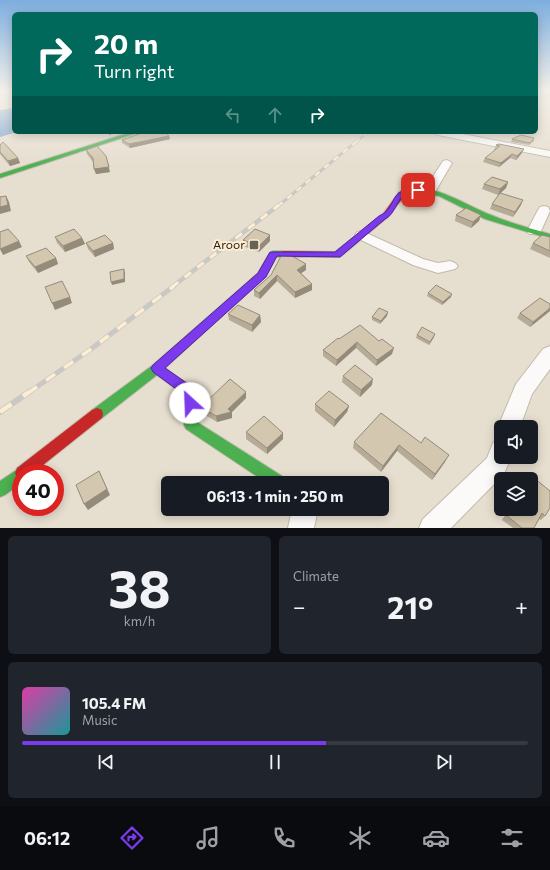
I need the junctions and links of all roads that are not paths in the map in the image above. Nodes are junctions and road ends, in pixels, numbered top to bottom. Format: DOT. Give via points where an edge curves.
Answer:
graph roads {
  1 [pos="131,134"];
  2 [pos="448,134"];
  3 [pos="550,154"];
  4 [pos="447,163"];
  5 [pos="0,176"];
  6 [pos="430,192"];
  7 [pos="544,210"];
  8 [pos="534,231"];
  9 [pos="362,235"];
  10 [pos="550,237"];
  11 [pos="450,266"];
  12 [pos="550,354"];
  13 [pos="157,368"];
  14 [pos="512,420"];
  15 [pos="34,464"];
  16 [pos="497,464"];
  17 [pos="269,476"];
  18 [pos="12,481"];
  19 [pos="0,490"];
  20 [pos="304,516"];
  21 [pos="301,528"];
  22 [pos="432,528"];
  1 -- 5 [label="street"];
  2 -- 3 [label="street"];
  4 -- 6 [label="street"];
  6 -- 8 [label="street" via="441,194 488,218"];
  6 -- 9 [label="street" via="406,191 399,196 388,215"];
  7 -- 8 [label="street"];
  8 -- 10 [label="street"];
  9 -- 11 [label="street" via="418,262 438,268"];
  9 -- 13 [label="street" via="337,255 274,254 262,275"];
  12 -- 14 [label="street" via="522,390"];
  13 -- 15 [label="street"];
  13 -- 17 [label="street" via="189,392 191,425"];
  16 -- 22 [label="street"];
  18 -- 19 [label="street"];
  20 -- 21 [label="street"];
}
